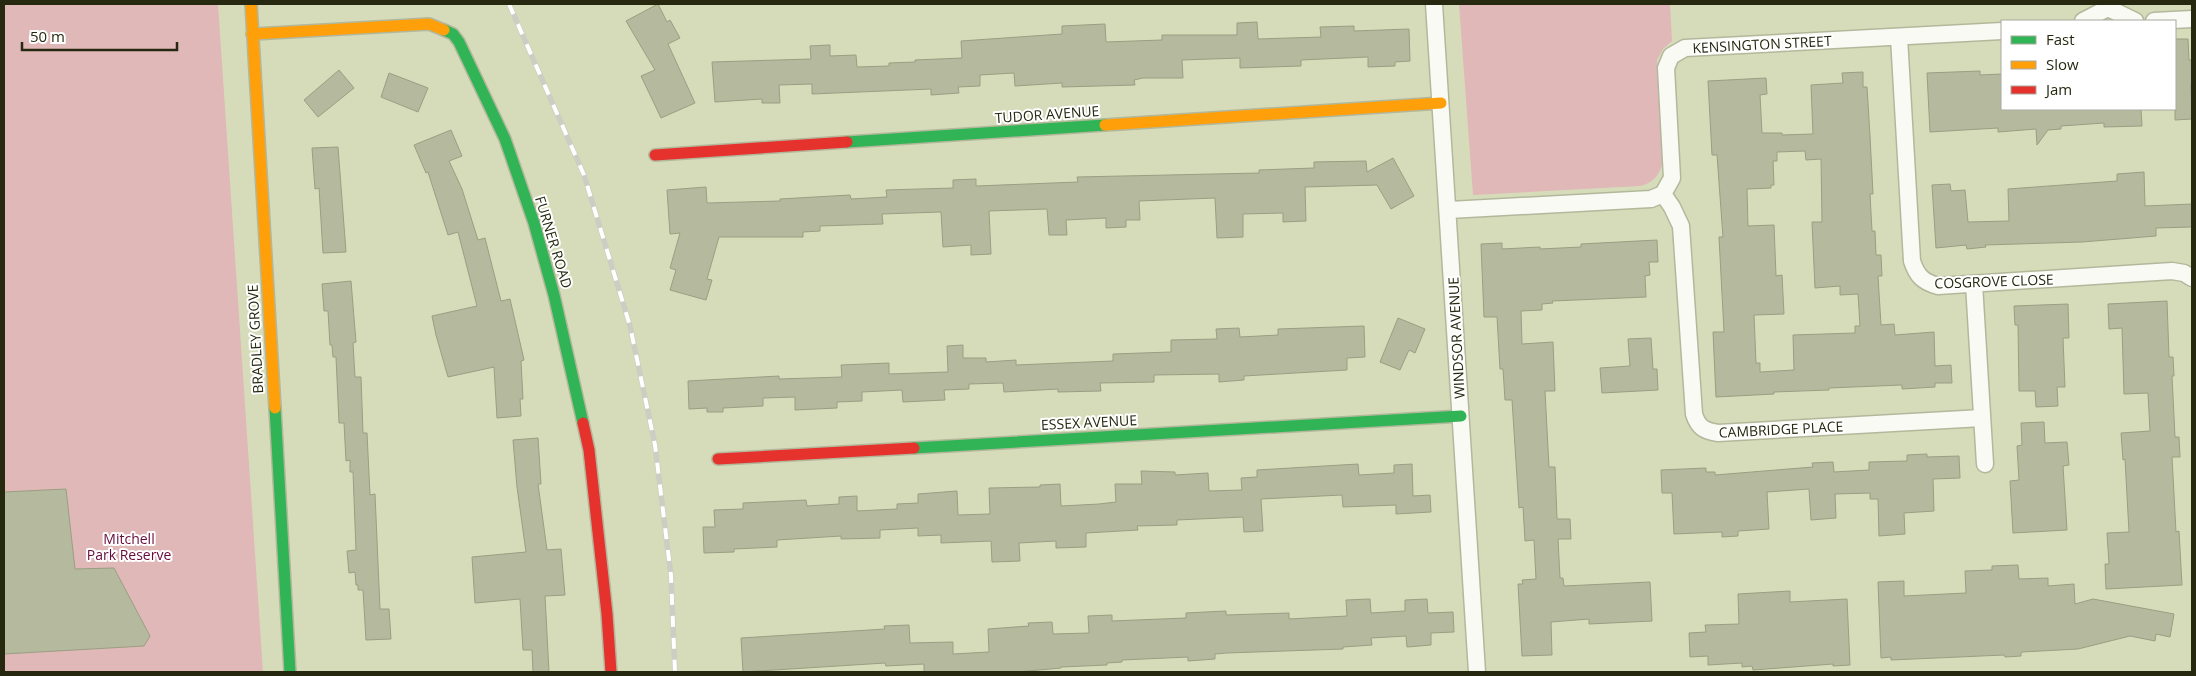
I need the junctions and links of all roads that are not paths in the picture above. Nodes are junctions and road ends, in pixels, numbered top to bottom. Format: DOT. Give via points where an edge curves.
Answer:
graph roads {
  1 [pos="251,4"];
  2 [pos="1434,4"];
  3 [pos="2108,6"];
  4 [pos="2192,19"];
  5 [pos="2085,20"];
  6 [pos="2133,20"];
  7 [pos="2173,20"];
  8 [pos="2001,31"];
  9 [pos="252,34"];
  10 [pos="1899,37"];
  11 [pos="1441,103"];
  12 [pos="655,155"];
  13 [pos="1662,194"];
  14 [pos="1449,210"];
  15 [pos="2192,278"];
  16 [pos="1974,284"];
  17 [pos="1461,416"];
  18 [pos="1982,418"];
  19 [pos="718,459"];
  20 [pos="1985,464"];
  21 [pos="290,672"];
  22 [pos="611,672"];
  23 [pos="1477,672"];
  1 -- 9 [label="street, BRADLEY GROVE"];
  2 -- 11 [label="street, WINDSOR AVENUE"];
  3 -- 5 [label="street"];
  3 -- 6 [label="street"];
  4 -- 7 [label="street"];
  8 -- 10 [label="street, KENSINGTON STREET"];
  9 -- 21 [label="street, BRADLEY GROVE"];
  9 -- 22 [label="street, FURNER ROAD" via="430,24 453,34 459,42 505,140 534,223 554,295 589,450"];
  10 -- 13 [label="street, KENSINGTON STREET" via="1685,48 1671,56 1666,68 1672,178"];
  10 -- 16 [label="street, COSGROVE CLOSE" via="1912,261 1916,273 1926,283 1938,286"];
  11 -- 12 [label="street, TUDOR AVENUE"];
  11 -- 14 [label="street, WINDSOR AVENUE"];
  13 -- 14 [label="street" via="1652,199"];
  13 -- 18 [label="street, CAMBRIDGE PLACE" via="1681,226 1694,414 1705,431 1718,433"];
  14 -- 17 [label="street, WINDSOR AVENUE"];
  15 -- 16 [label="street, COSGROVE CLOSE" via="2172,271"];
  16 -- 18 [label="street"];
  17 -- 19 [label="street, ESSEX AVENUE"];
  17 -- 23 [label="street, WINDSOR AVENUE"];
  18 -- 20 [label="street"];
}
